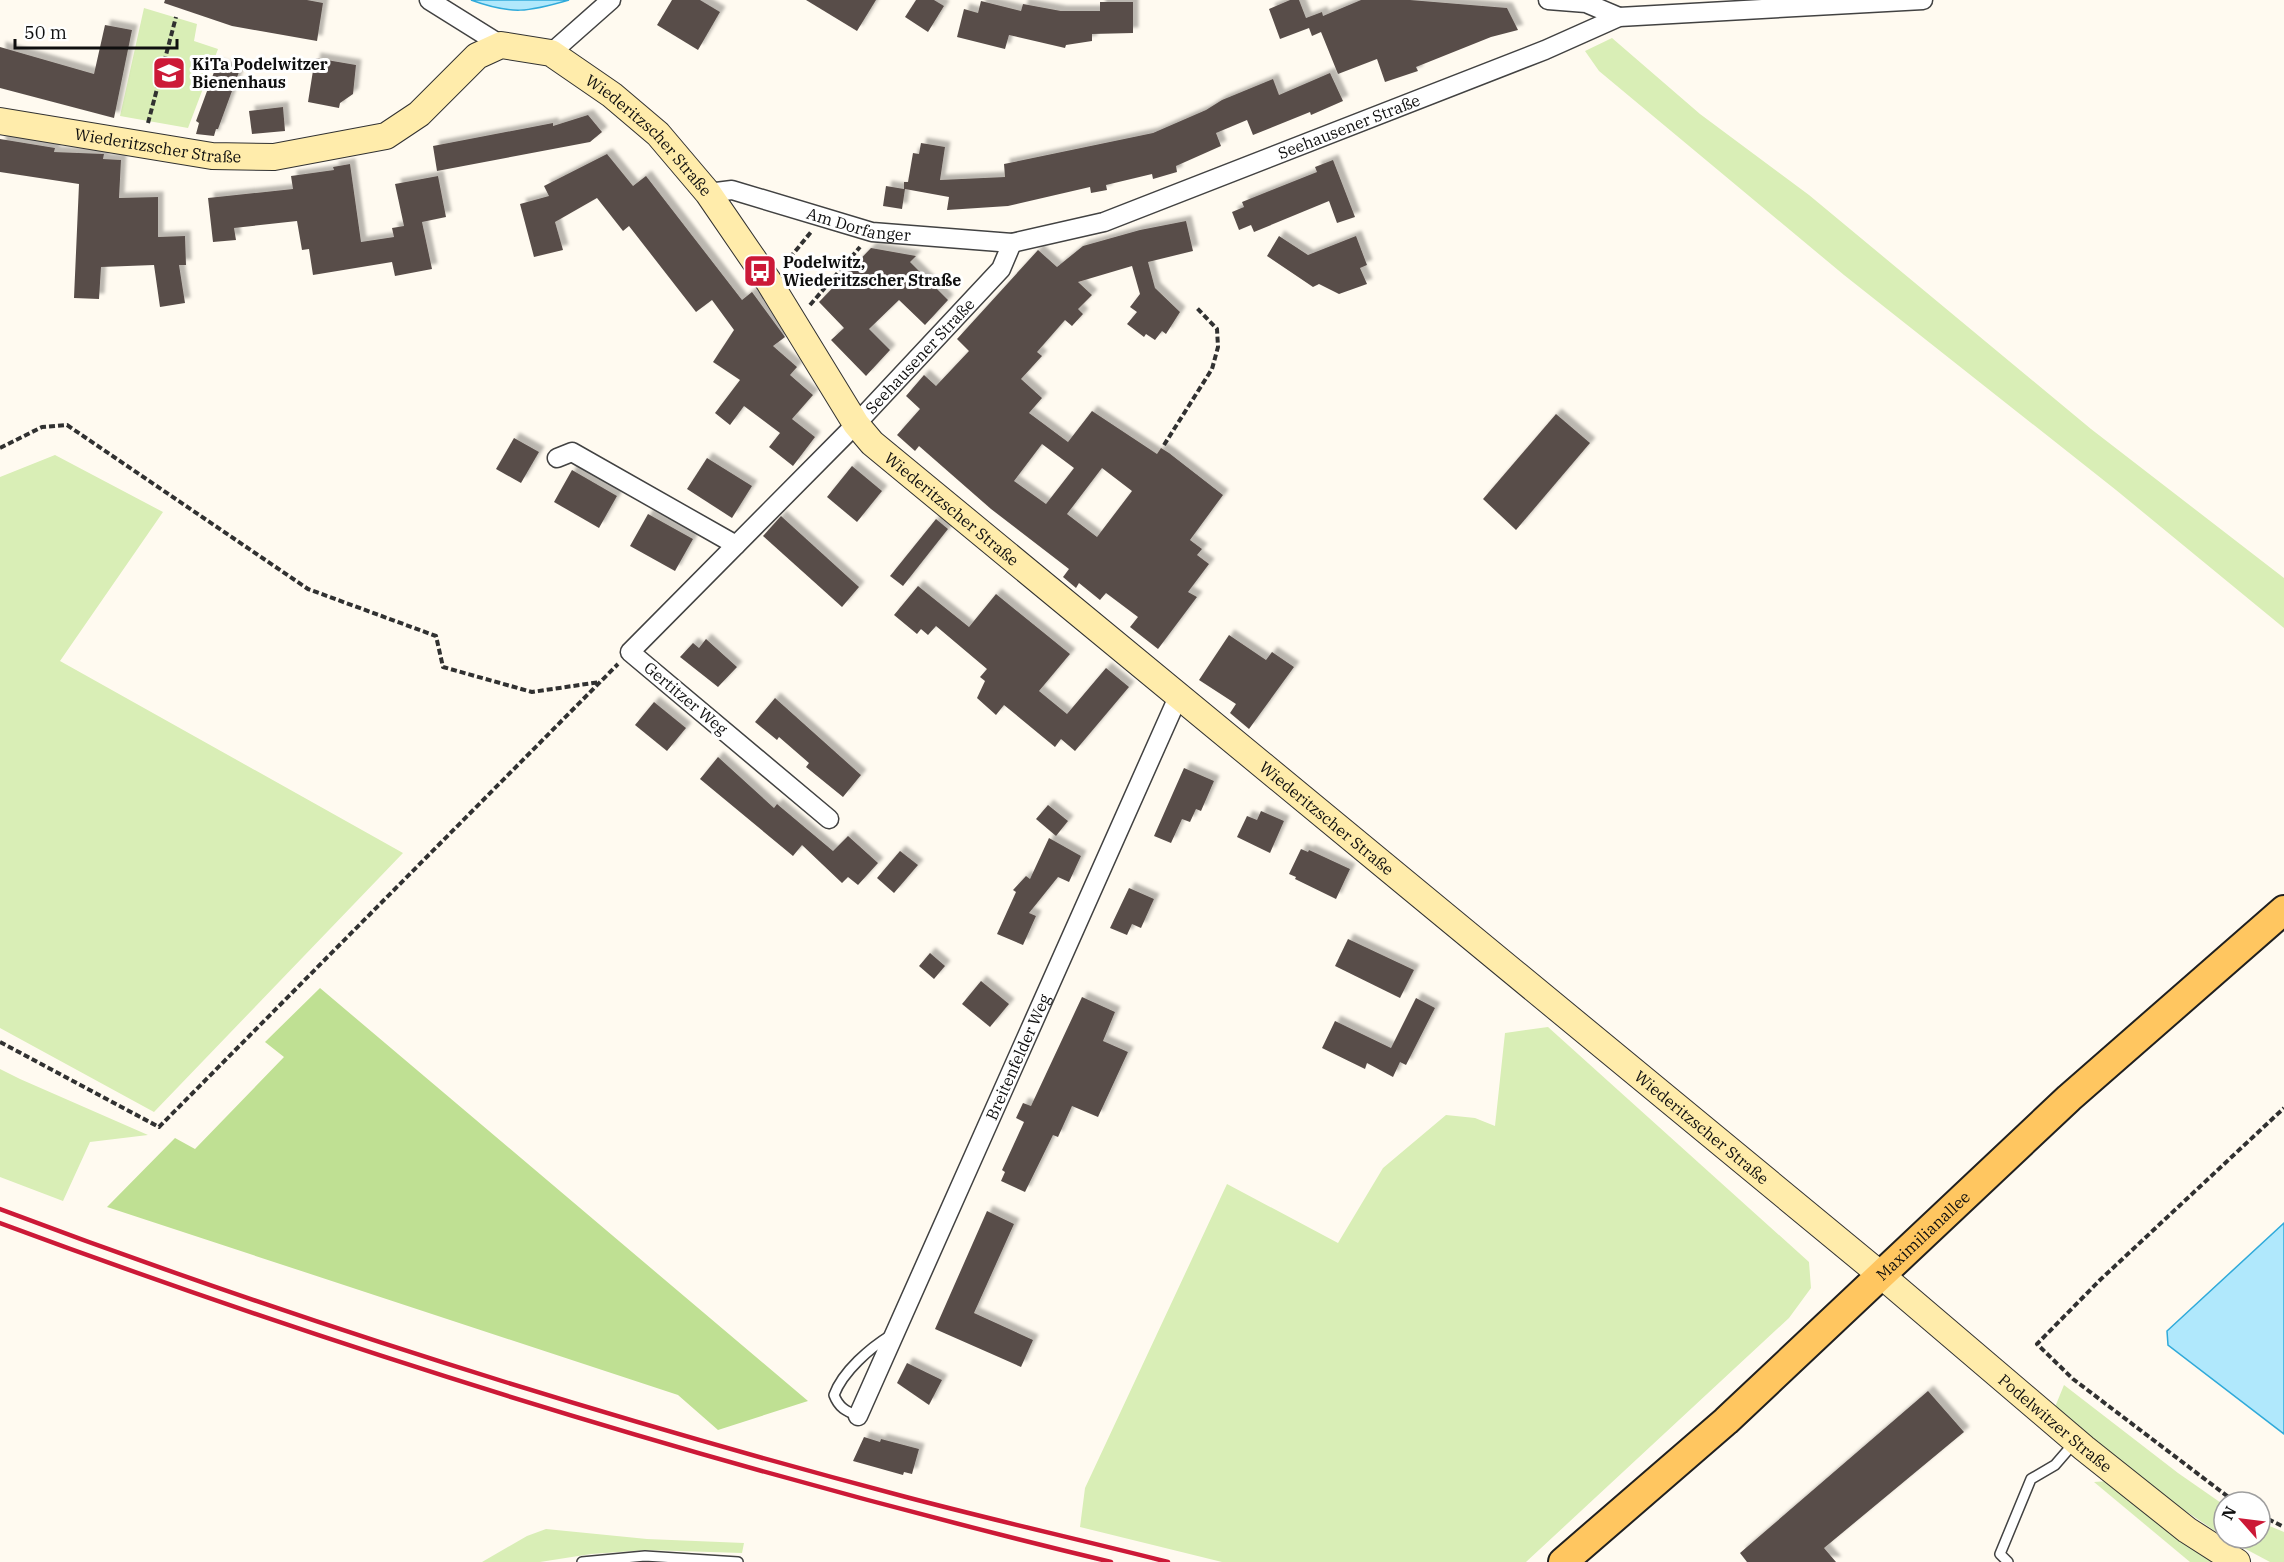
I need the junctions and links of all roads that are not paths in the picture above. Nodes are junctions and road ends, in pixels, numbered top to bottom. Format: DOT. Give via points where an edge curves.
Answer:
graph roads {
  1 [pos="429,0"];
  2 [pos="611,0"];
  3 [pos="1548,0"];
  4 [pos="1923,0"];
  5 [pos="1619,18"];
  6 [pos="501,45"];
  7 [pos="551,53"];
  8 [pos="0,121"];
  9 [pos="708,193"];
  10 [pos="1012,243"];
  11 [pos="856,424"];
  12 [pos="557,458"];
  13 [pos="736,545"];
  14 [pos="1178,697"];
  15 [pos="829,819"];
  16 [pos="2284,910"];
  17 [pos="1881,1275"];
  18 [pos="895,1332"];
  19 [pos="858,1416"];
  20 [pos="2076,1441"];
  21 [pos="582,1562"];
  22 [pos="738,1562"];
  23 [pos="1563,1562"];
  24 [pos="2008,1562"];
  25 [pos="2237,1562"];
  1 -- 6 [label="street"];
  2 -- 7 [label="street"];
  3 -- 5 [label="street" via="1586,3"];
  4 -- 5 [label="street, Seehausener Straße"];
  5 -- 10 [label="street, Seehausener Straße" via="1104,222"];
  6 -- 7 [label="street, Wiederitzscher Straße"];
  6 -- 8 [label="street, Wiederitzscher Straße" via="477,56 418,114 386,136 254,159"];
  7 -- 9 [label="street, Wiederitzscher Straße" via="612,95 658,134"];
  9 -- 10 [label="street, Am Dorfanger" via="732,190 872,232"];
  9 -- 11 [label="street, Wiederitzscher Straße" via="770,282"];
  10 -- 11 [label="street, Seehausener Straße" via="1001,269"];
  11 -- 13 [label="street, Gertitzer Weg"];
  11 -- 14 [label="street, Wiederitzscher Straße" via="872,443"];
  12 -- 13 [label="street" via="572,452"];
  13 -- 15 [label="street, Gertitzer Weg" via="630,652"];
  14 -- 17 [label="street, Wiederitzscher Straße"];
  14 -- 18 [label="street, Breitenfelder Weg"];
  16 -- 17 [label="main road, Maximilianallee" via="2069,1098"];
  17 -- 20 [label="street, Podelwitzer Straße"];
  17 -- 23 [label="main road, Maximilianallee" via="1726,1421"];
  18 -- 19 [label="street, Breitenfelder Weg"];
  18 -- 19 [label="lane" via="838,1385 834,1395 837,1403"];
  20 -- 24 [label="lane" via="2055,1465 2031,1479 2000,1554"];
  20 -- 25 [label="street, Podelwitzer Straße" via="2187,1530"];
  21 -- 22 [label="lane" via="645,1556"];
}
